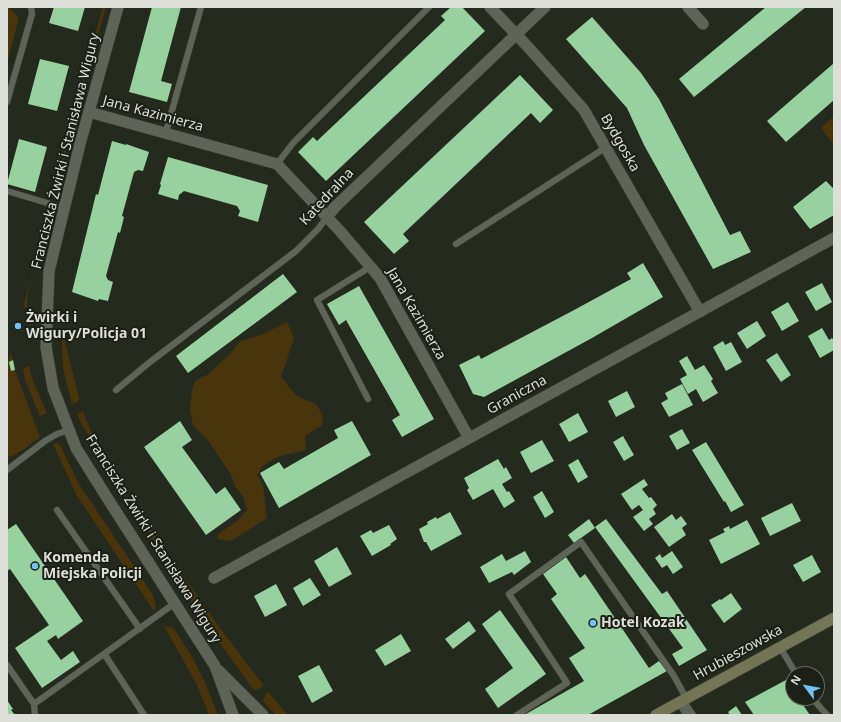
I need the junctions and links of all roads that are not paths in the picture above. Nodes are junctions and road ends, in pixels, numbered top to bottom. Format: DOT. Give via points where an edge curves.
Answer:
graph roads {
  1 [pos="31,7"];
  2 [pos="118,7"];
  3 [pos="201,7"];
  4 [pos="429,7"];
  5 [pos="490,7"];
  6 [pos="545,7"];
  7 [pos="688,7"];
  8 [pos="703,24"];
  9 [pos="516,34"];
  10 [pos="7,102"];
  11 [pos="89,112"];
  12 [pos="166,132"];
  13 [pos="605,148"];
  14 [pos="277,164"];
  15 [pos="7,191"];
  16 [pos="64,208"];
  17 [pos="327,217"];
  18 [pos="834,238"];
  19 [pos="456,244"];
  20 [pos="370,267"];
  21 [pos="700,312"];
  22 [pos="116,390"];
  23 [pos="368,399"];
  24 [pos="69,430"];
  25 [pos="468,438"];
  26 [pos="7,470"];
  27 [pos="56,510"];
  28 [pos="214,578"];
  29 [pos="175,603"];
  30 [pos="834,618"];
  31 [pos="140,629"];
  32 [pos="780,648"];
  33 [pos="105,654"];
  34 [pos="7,665"];
  35 [pos="215,666"];
  36 [pos="791,666"];
  37 [pos="684,700"];
  38 [pos="34,704"];
  39 [pos="819,706"];
  40 [pos="35,715"];
  41 [pos="144,715"];
  42 [pos="233,715"];
  43 [pos="263,715"];
  44 [pos="517,715"];
  45 [pos="656,715"];
  46 [pos="690,715"];
  47 [pos="827,715"];
  1 -- 10 [label="lane" via="32,14"];
  2 -- 11 [label="street, Franciszka Żwirki i Stanisława Wigury"];
  3 -- 12 [label="lane"];
  4 -- 14 [label="lane" via="293,143"];
  5 -- 9 [label="street, Bydgoska"];
  6 -- 9 [label="street, Katedralna"];
  7 -- 8 [label="street"];
  9 -- 13 [label="street, Bydgoska" via="584,110"];
  9 -- 17 [label="street, Katedralna"];
  11 -- 12 [label="street, Jana Kazimierza"];
  11 -- 16 [label="street, Franciszka Żwirki i Stanisława Wigury"];
  12 -- 14 [label="street, Jana Kazimierza"];
  13 -- 19 [label="lane"];
  13 -- 21 [label="street, Bydgoska"];
  14 -- 17 [label="street, Jana Kazimierza"];
  15 -- 16 [label="lane"];
  16 -- 24 [label="street, Franciszka Żwirki i Stanisława Wigury" via="49,271 46,347 53,388"];
  17 -- 20 [label="street, Jana Kazimierza"];
  17 -- 22 [label="lane, Katedralna" via="296,251"];
  18 -- 21 [label="street, Graniczna"];
  20 -- 23 [label="lane" via="316,300"];
  20 -- 25 [label="street, Jana Kazimierza" via="380,278"];
  21 -- 25 [label="street, Graniczna"];
  24 -- 26 [label="lane" via="45,441"];
  24 -- 29 [label="street, Franciszka Żwirki i Stanisława Wigury" via="76,448"];
  25 -- 28 [label="street, Graniczna"];
  27 -- 31 [label="lane"];
  29 -- 31 [label="lane"];
  29 -- 35 [label="street, Franciszka Żwirki i Stanisława Wigury"];
  30 -- 32 [label="main road, Hrubieszowska"];
  31 -- 33 [label="lane"];
  32 -- 36 [label="lane"];
  32 -- 37 [label="main road, Hrubieszowska"];
  33 -- 38 [label="lane"];
  33 -- 41 [label="lane"];
  34 -- 38 [label="lane"];
  35 -- 42 [label="street, Franciszka Żwirki i Stanisława Wigury"];
  35 -- 43 [label="street, Franciszka Żwirki i Stanisława Wigury"];
  37 -- 44 [label="lane" via="674,676 581,542 509,594 567,683"];
  37 -- 45 [label="main road, Hrubieszowska"];
  37 -- 46 [label="street"];
  38 -- 40 [label="lane"];
  39 -- 47 [label="lane"];
}
